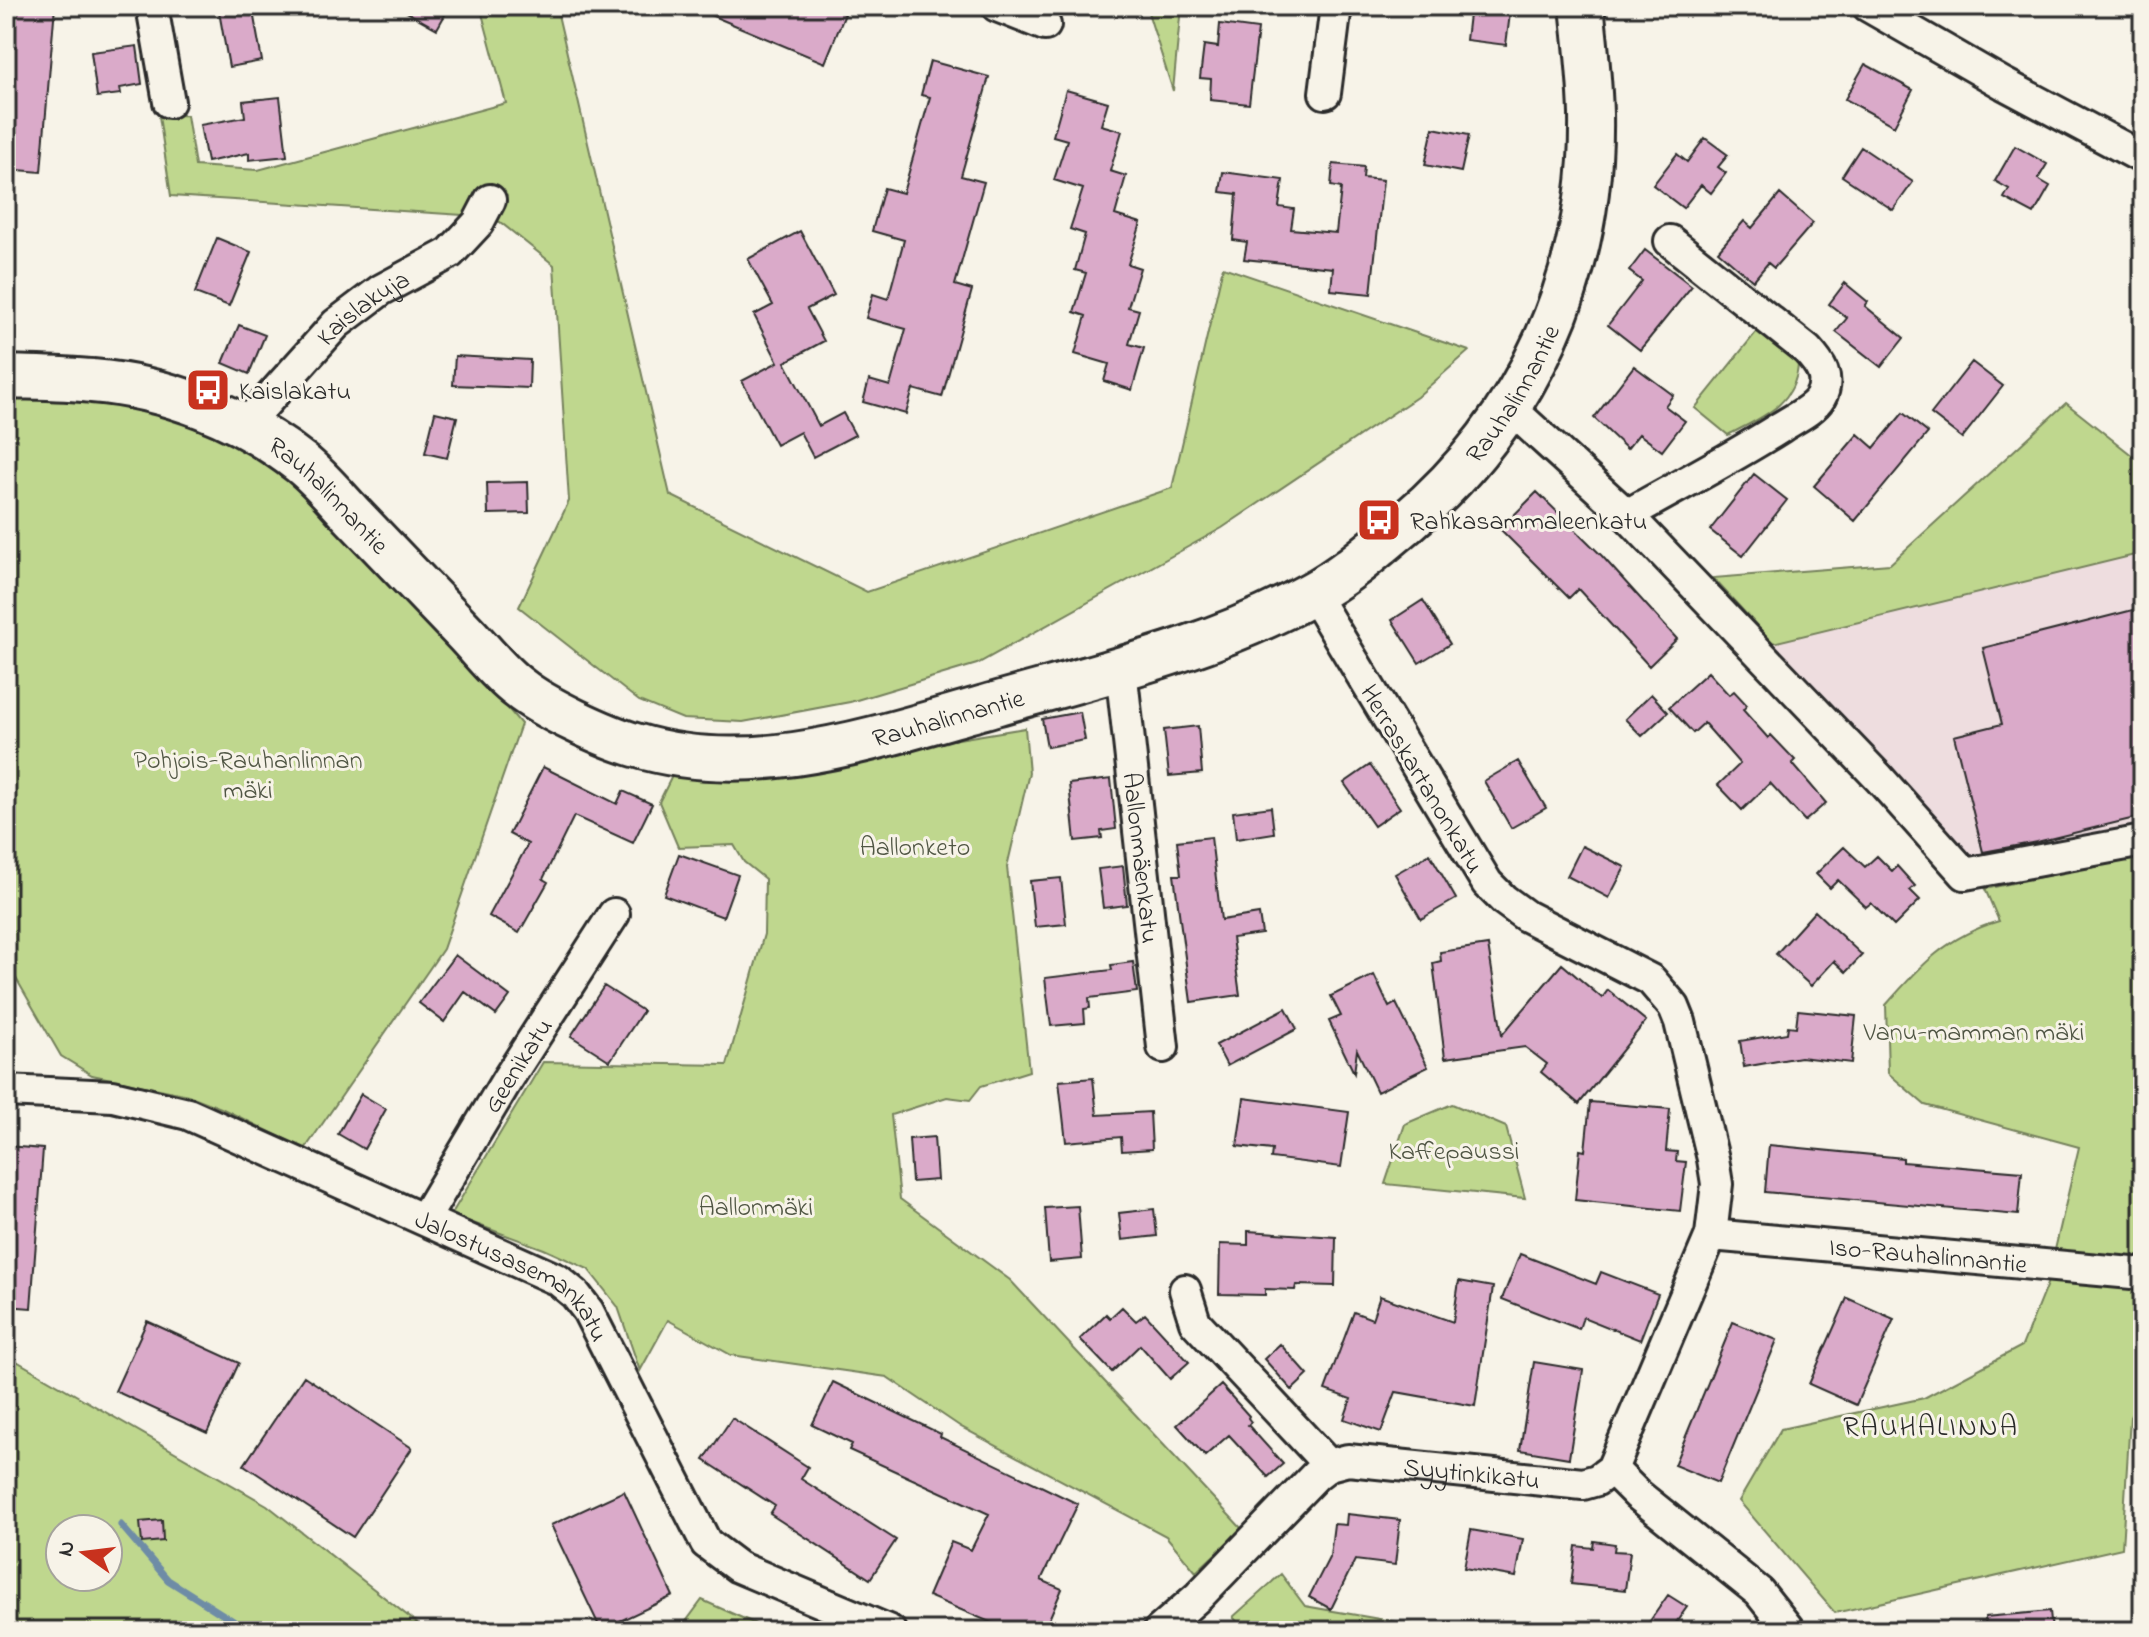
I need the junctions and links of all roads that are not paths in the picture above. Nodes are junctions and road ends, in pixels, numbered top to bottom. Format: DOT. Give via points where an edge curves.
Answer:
graph roads {
  1 [pos="152,6"];
  2 [pos="997,6"];
  3 [pos="1336,6"];
  4 [pos="1582,6"];
  5 [pos="1868,6"];
  6 [pos="1045,25"];
  7 [pos="1325,93"];
  8 [pos="169,102"];
  9 [pos="2143,158"];
  10 [pos="490,200"];
  11 [pos="1670,241"];
  12 [pos="6,377"];
  13 [pos="1509,407"];
  14 [pos="250,429"];
  15 [pos="1627,515"];
  16 [pos="1313,594"];
  17 [pos="1121,669"];
  18 [pos="2143,841"];
  19 [pos="614,914"];
  20 [pos="1163,1047"];
  21 [pos="6,1091"];
  22 [pos="424,1219"];
  23 [pos="1711,1235"];
  24 [pos="2143,1274"];
  25 [pos="1185,1290"];
  26 [pos="1329,1465"];
  27 [pos="1612,1469"];
  28 [pos="890,1631"];
  29 [pos="1159,1631"];
  30 [pos="1790,1631"];
  1 -- 8 [label="street"];
  2 -- 6 [label="street"];
  3 -- 7 [label="street"];
  4 -- 13 [label="street, Rauhalinnantie" via="1591,113 1578,244 1549,335"];
  5 -- 9 [label="street"];
  10 -- 14 [label="street, Kaislakuja" via="478,223 450,253 381,290 336,324 258,411"];
  11 -- 15 [label="street" via="1807,350 1821,365 1826,382 1819,400 1802,413"];
  12 -- 14 [label="street, Rauhalinnantie" via="96,381 174,396"];
  13 -- 15 [label="street"];
  13 -- 16 [label="street, Rauhalinnantie" via="1472,457 1423,508"];
  14 -- 17 [label="street, Rauhalinnantie" via="303,465 519,689 636,745 702,758 762,759 870,740"];
  15 -- 18 [label="street" via="1965,874"];
  16 -- 17 [label="street, Rauhalinnantie" via="1212,638"];
  16 -- 23 [label="street, Herraskartanonkatu" via="1487,883 1526,916 1651,980 1674,1007 1713,1159 1717,1184"];
  17 -- 20 [label="street, Aallonmäenkatu"];
  19 -- 22 [label="street, Geenikatu"];
  21 -- 22 [label="street, Jalostusasemankatu" via="113,1096 188,1114"];
  22 -- 28 [label="street, Jalostusasemankatu" via="536,1269 575,1294 609,1350 706,1543 738,1567"];
  23 -- 24 [label="street, Iso-Rauhalinnantie"];
  23 -- 27 [label="street, Herraskartanonkatu"];
  25 -- 26 [label="street" via="1195,1322"];
  26 -- 27 [label="street, Syytinkikatu" via="1348,1460 1583,1484"];
  26 -- 29 [label="street"];
  27 -- 30 [label="street" via="1759,1592"];
}
